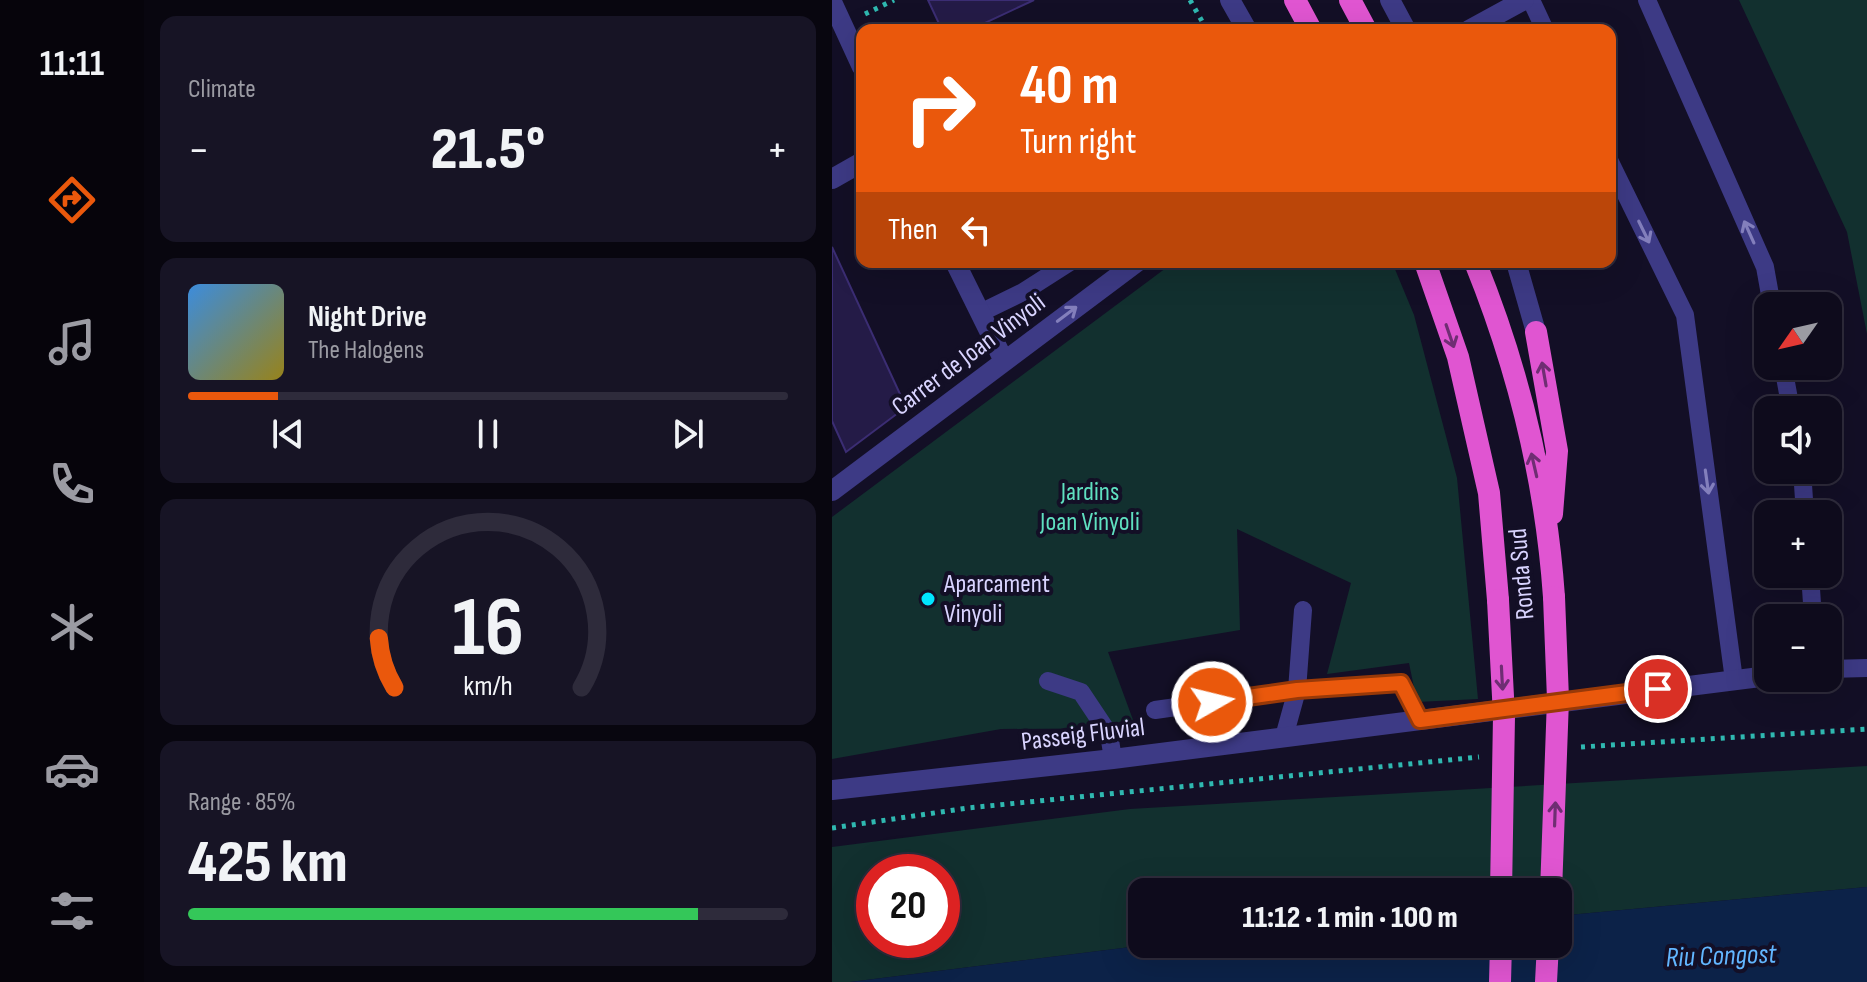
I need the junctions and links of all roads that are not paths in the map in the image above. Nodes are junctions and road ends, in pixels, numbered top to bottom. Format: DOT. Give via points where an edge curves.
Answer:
graph roads {
  1 [pos="1230,0"];
  2 [pos="1295,0"];
  3 [pos="1350,0"];
  4 [pos="1390,0"];
  5 [pos="1524,0"];
  6 [pos="1531,0"];
  7 [pos="1647,0"];
  8 [pos="832,2"];
  9 [pos="1244,24"];
  10 [pos="1308,24"];
  11 [pos="1363,24"];
  12 [pos="1403,24"];
  13 [pos="1480,24"];
  14 [pos="1542,24"];
  15 [pos="856,54"];
  16 [pos="856,165"];
  17 [pos="1616,174"];
  18 [pos="832,179"];
  19 [pos="958,268"];
  20 [pos="1061,268"];
  21 [pos="1129,268"];
  22 [pos="1427,268"];
  23 [pos="1477,268"];
  24 [pos="1518,268"];
  25 [pos="1769,292"];
  26 [pos="980,313"];
  27 [pos="1536,332"];
  28 [pos="1004,361"];
  29 [pos="832,491"];
  30 [pos="1550,535"];
  31 [pos="1303,610"];
  32 [pos="1867,668"];
  33 [pos="1842,669"];
  34 [pos="1754,678"];
  35 [pos="1734,680"];
  36 [pos="1048,681"];
  37 [pos="1297,690"];
  38 [pos="1155,710"];
  39 [pos="1420,720"];
  40 [pos="1284,737"];
  41 [pos="1113,759"];
  42 [pos="832,790"];
  43 [pos="1501,878"];
  44 [pos="1552,878"];
  45 [pos="1501,958"];
  46 [pos="1547,958"];
  47 [pos="1500,982"];
  48 [pos="1546,982"];
  1 -- 9 [label="street"];
  2 -- 10 [label="highway"];
  3 -- 11 [label="highway"];
  4 -- 12 [label="street"];
  5 -- 13 [label="street"];
  6 -- 14 [label="lane"];
  25 -- 7 [label="lane, one-way" via="1765,267"];
  8 -- 15 [label="street"];
  16 -- 18 [label="street"];
  17 -- 35 [label="lane, one-way" via="1685,315"];
  19 -- 26 [label="street"];
  20 -- 26 [label="lane"];
  28 -- 21 [label="street, Carrer de Joan Vinyoli, one-way"];
  22 -- 43 [label="highway, Ronda Sud, one-way, bridge" via="1458,357 1489,493 1504,716"];
  30 -- 23 [label="highway, Ronda Sud, one-way" via="1511,359"];
  24 -- 27 [label="street"];
  26 -- 28 [label="street"];
  30 -- 27 [label="highway, one-way" via="1557,451"];
  28 -- 29 [label="street, Carrer de Joan Vinyoli"];
  44 -- 30 [label="highway, Ronda Sud, one-way, bridge" via="1558,699"];
  31 -- 37 [label="lane"];
  32 -- 33 [label="lane"];
  34 -- 35 [label="street, Passeig Fluvial"];
  35 -- 39 [label="street, Passeig Fluvial"];
  36 -- 41 [label="lane" via="1081,692 1109,734"];
  37 -- 38 [label="lane"];
  37 -- 39 [label="lane" via="1401,683"];
  37 -- 40 [label="lane"];
  39 -- 40 [label="street, Passeig Fluvial"];
  40 -- 41 [label="street, Passeig Fluvial"];
  41 -- 42 [label="street, Passeig Fluvial"];
  45 -- 47 [label="highway"];
  46 -- 48 [label="highway"];
}
